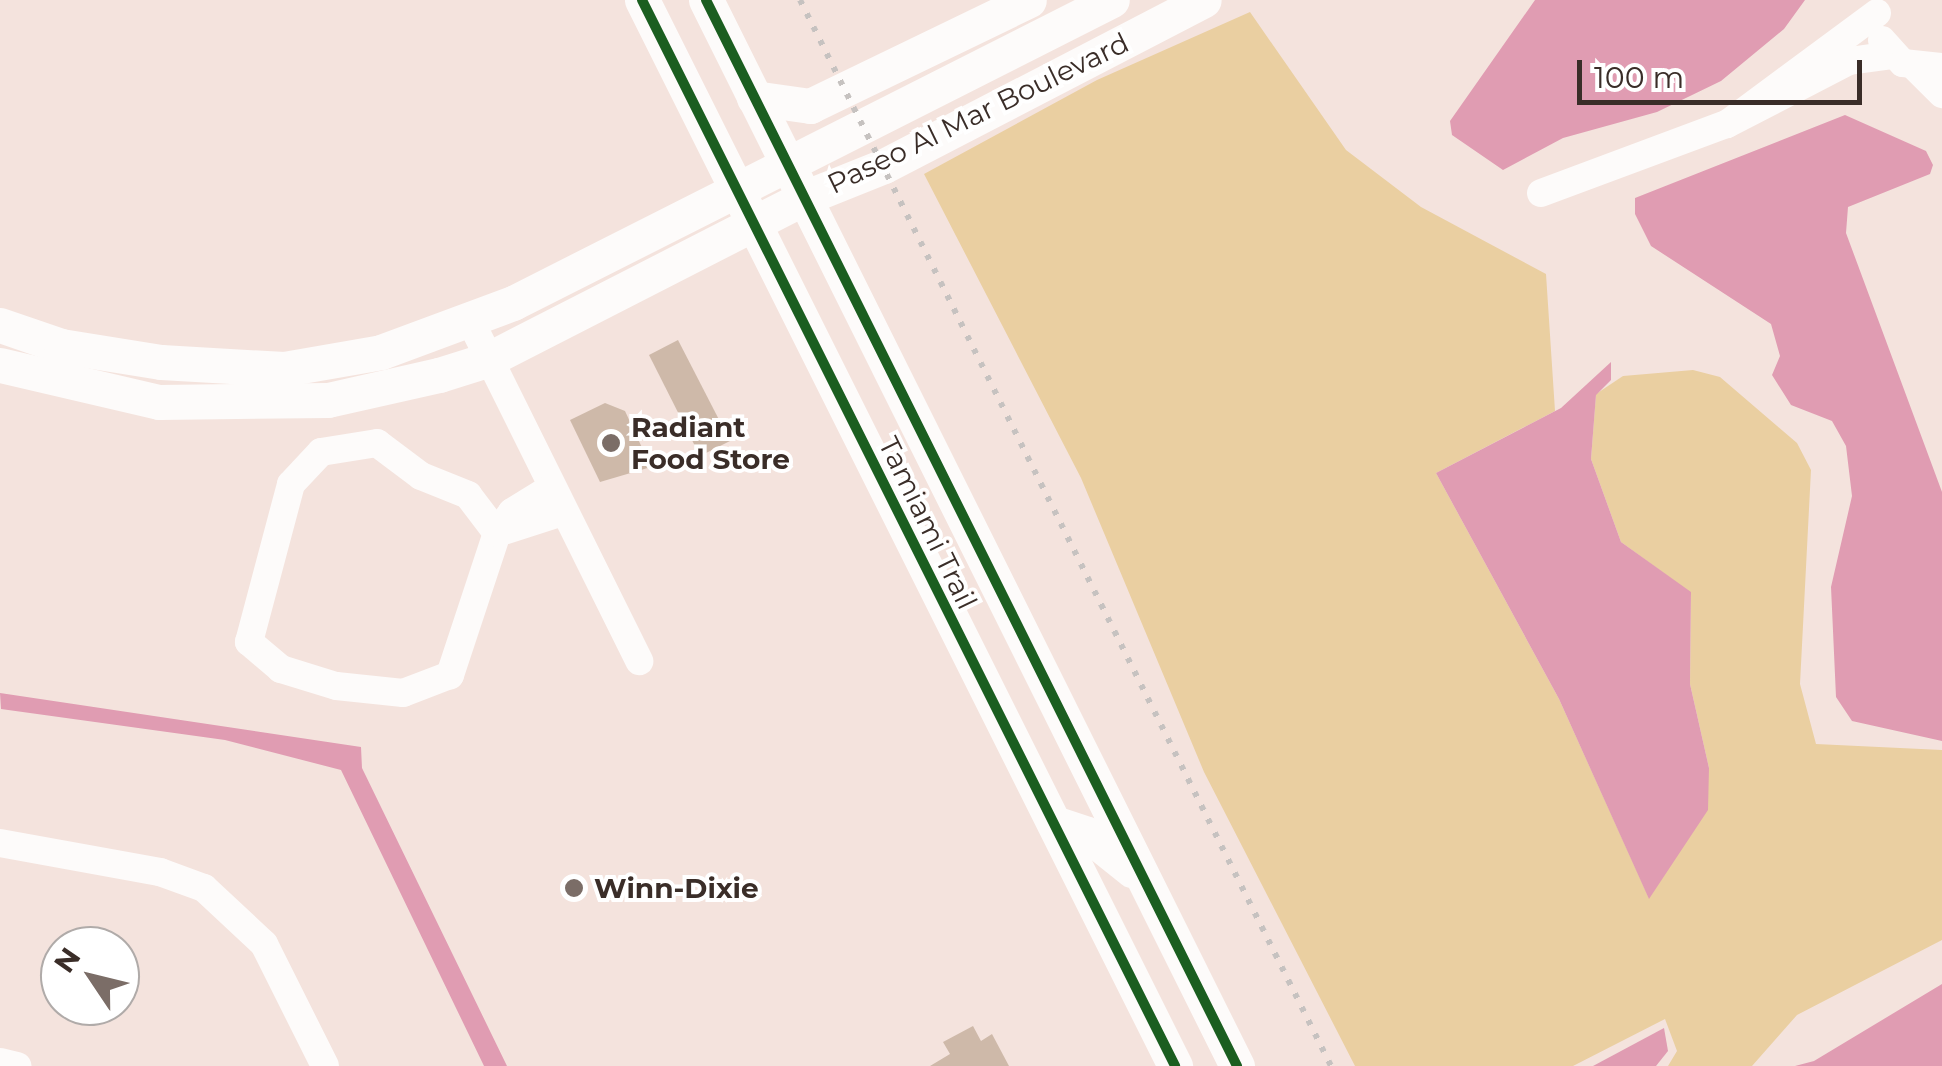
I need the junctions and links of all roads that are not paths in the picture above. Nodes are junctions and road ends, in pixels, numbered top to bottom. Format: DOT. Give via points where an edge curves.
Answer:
graph roads {
  1 [pos="642,0"];
  2 [pos="706,0"];
  3 [pos="1029,0"];
  4 [pos="1112,0"];
  5 [pos="1204,0"];
  6 [pos="1878,6"];
  7 [pos="1917,63"];
  8 [pos="1942,94"];
  9 [pos="754,98"];
  10 [pos="1727,124"];
  11 [pos="797,184"];
  12 [pos="1541,193"];
  13 [pos="746,208"];
  14 [pos="470,320"];
  15 [pos="0,324"];
  16 [pos="487,360"];
  17 [pos="0,364"];
  18 [pos="557,500"];
  19 [pos="496,532"];
  20 [pos="639,662"];
  21 [pos="1054,823"];
  22 [pos="0,843"];
  23 [pos="1144,881"];
  24 [pos="0,1062"];
  25 [pos="18,1066"];
  26 [pos="325,1066"];
  27 [pos="1174,1066"];
  28 [pos="1237,1066"];
  1 -- 13 [label="main road, Tamiami Trail"];
  2 -- 9 [label="main road, Tamiami Trail"];
  3 -- 9 [label="main road" via="810,106"];
  4 -- 11 [label="main road, Paseo Al Mar Boulevard"];
  5 -- 11 [label="main road, Paseo Al Mar Boulevard" via="884,166"];
  6 -- 7 [label="street"];
  6 -- 10 [label="street"];
  7 -- 8 [label="street"];
  7 -- 10 [label="street" via="1849,62"];
  9 -- 11 [label="main road, Tamiami Trail"];
  10 -- 12 [label="street"];
  11 -- 13 [label="main road"];
  11 -- 23 [label="main road, Tamiami Trail"];
  13 -- 14 [label="main road"];
  13 -- 16 [label="main road"];
  13 -- 21 [label="main road, Tamiami Trail"];
  14 -- 15 [label="main road" via="381,352 284,369 153,361 61,346"];
  14 -- 16 [label="street"];
  16 -- 17 [label="main road" via="328,400 251,404 159,402"];
  16 -- 18 [label="street"];
  18 -- 19 [label="street" via="512,512"];
  18 -- 20 [label="street"];
  19 -- 19 [label="street" via="468,495 421,476 377,443 321,452 288,492 249,642 281,669 336,686 403,692 450,675"];
  21 -- 23 [label="main road" via="1088,834"];
  21 -- 27 [label="main road, Tamiami Trail"];
  22 -- 26 [label="street" via="160,872 204,888 264,944"];
  23 -- 28 [label="main road, Tamiami Trail"];
  24 -- 25 [label="street"];
}
